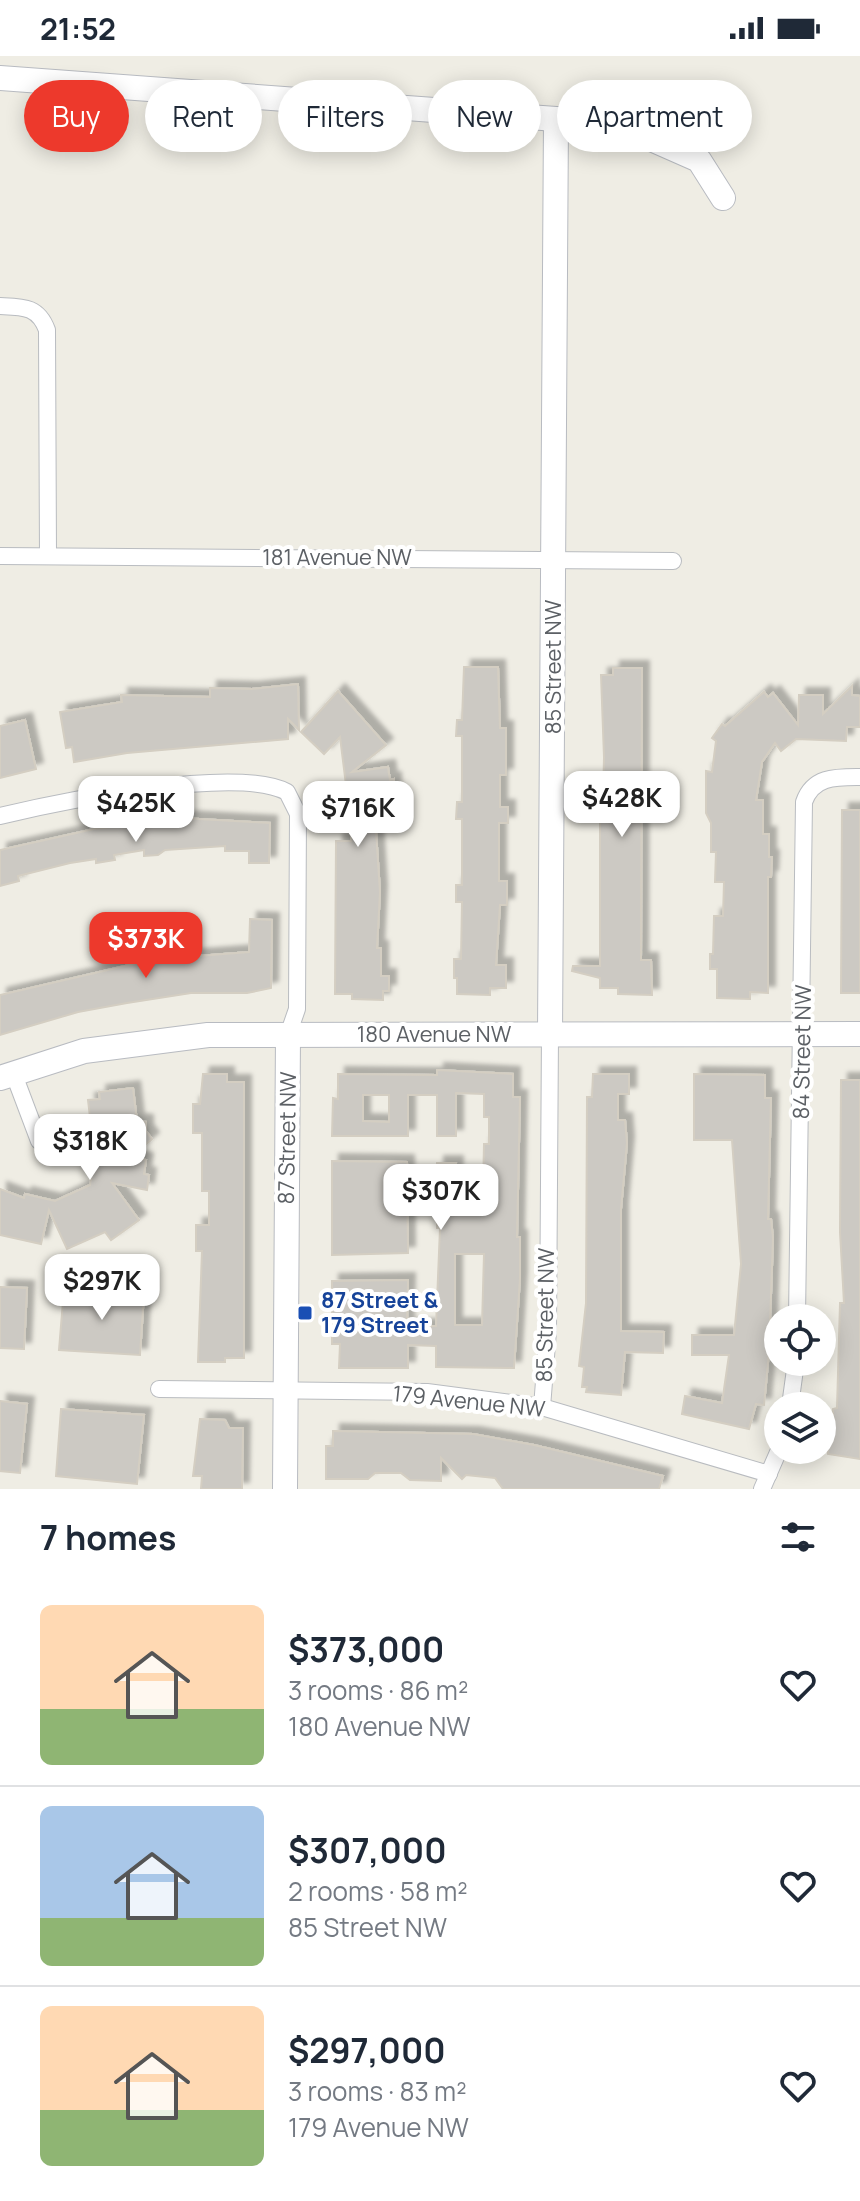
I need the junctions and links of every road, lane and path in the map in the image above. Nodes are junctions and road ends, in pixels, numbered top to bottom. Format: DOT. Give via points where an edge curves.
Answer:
graph roads {
  1 [pos="0,78"];
  2 [pos="556,119"];
  3 [pos="723,198"];
  4 [pos="0,306"];
  5 [pos="0,556"];
  6 [pos="48,556"];
  7 [pos="553,559"];
  8 [pos="673,561"];
  9 [pos="860,777"];
  10 [pos="0,816"];
  11 [pos="550,1034"];
  12 [pos="803,1034"];
  13 [pos="860,1034"];
  14 [pos="288,1035"];
  15 [pos="6,1075"];
  16 [pos="39,1141"];
  17 [pos="797,1304"];
  18 [pos="159,1389"];
  19 [pos="287,1392"];
  20 [pos="542,1407"];
  21 [pos="766,1481"];
  22 [pos="285,1489"];
  1 -- 2 [label="street"];
  2 -- 3 [label="street" via="640,134 699,160"];
  2 -- 7 [label="street, 85 Street NW"];
  4 -- 6 [label="street" via="34,310 47,330"];
  5 -- 6 [label="street, 181 Avenue NW"];
  6 -- 7 [label="street, 181 Avenue NW"];
  7 -- 8 [label="street, 181 Avenue NW"];
  7 -- 11 [label="street, 85 Street NW"];
  9 -- 12 [label="street, 84 Street NW" via="835,777 811,788 803,813"];
  10 -- 14 [label="street, 87 Street NW" via="152,788 263,784 287,792 298,814 297,1009"];
  11 -- 12 [label="street, 180 Avenue NW"];
  11 -- 14 [label="street, 180 Avenue NW"];
  11 -- 20 [label="street, 85 Street NW" via="548,1331"];
  12 -- 13 [label="street, 180 Avenue NW"];
  12 -- 17 [label="street, 84 Street NW"];
  14 -- 15 [label="street, 180 Avenue NW" via="208,1035 120,1044"];
  14 -- 19 [label="street, 87 Street NW"];
  15 -- 16 [label="street, 180 Avenue NW"];
  18 -- 19 [label="street, 179 Avenue NW"];
  19 -- 20 [label="street, 179 Avenue NW" via="427,1392"];
  19 -- 22 [label="street, 87 Street NW"];
  20 -- 21 [label="street, 179 Avenue NW"];
}
